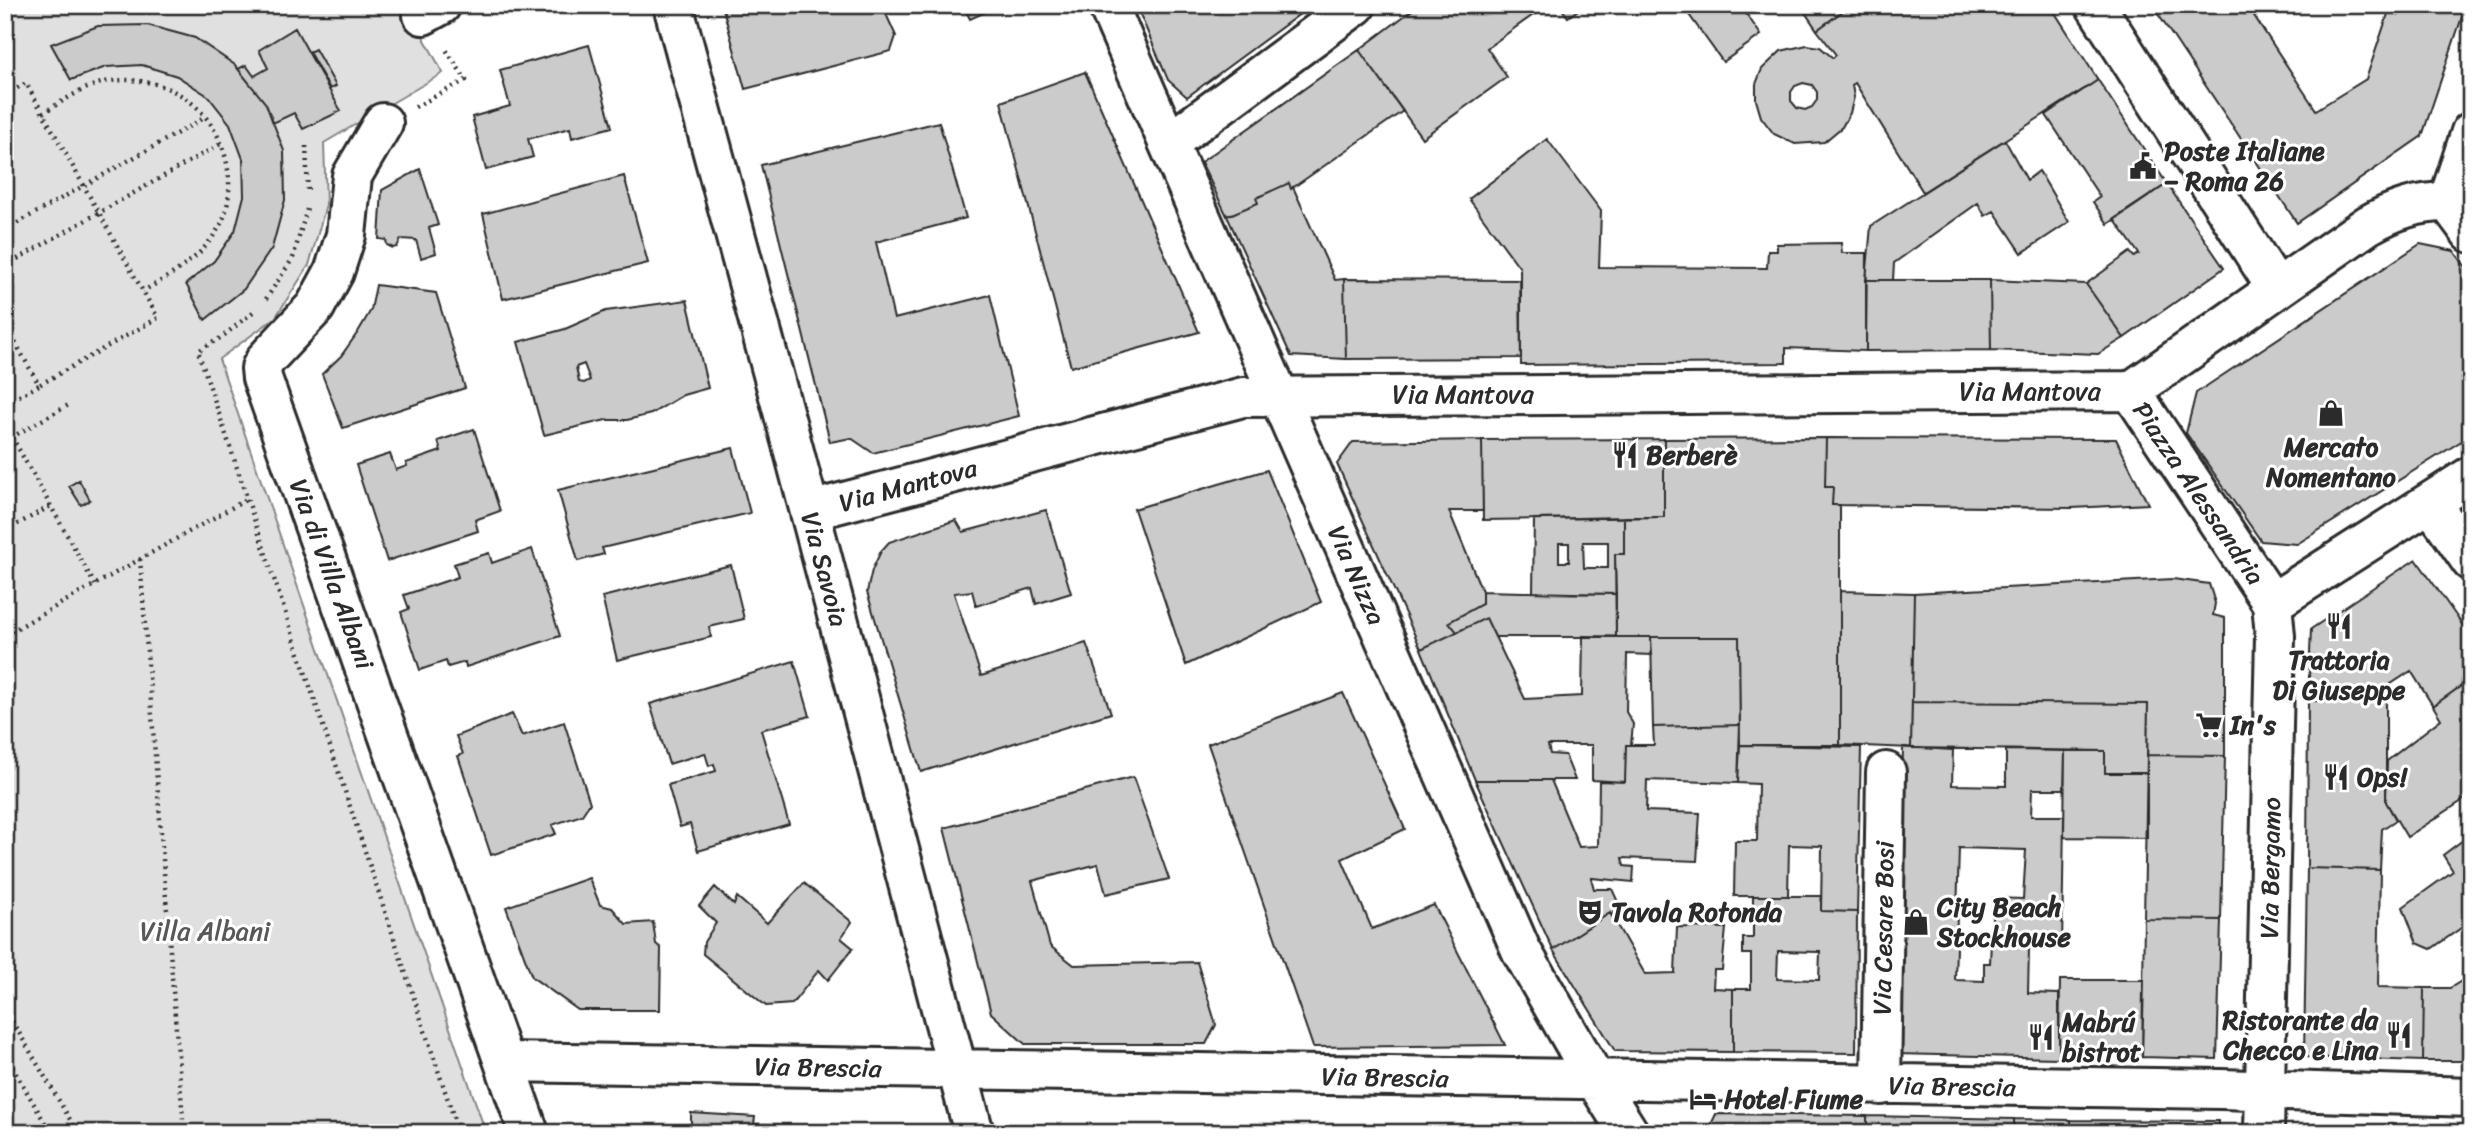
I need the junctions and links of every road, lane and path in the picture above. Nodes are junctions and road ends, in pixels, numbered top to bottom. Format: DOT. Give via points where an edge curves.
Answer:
graph roads {
  1 [pos="673,5"];
  2 [pos="1108,5"];
  3 [pos="1356,5"];
  4 [pos="2095,5"];
  5 [pos="466,80"];
  6 [pos="5,95"];
  7 [pos="43,113"];
  8 [pos="206,117"];
  9 [pos="383,123"];
  10 [pos="2471,132"];
  11 [pos="222,143"];
  12 [pos="1169,143"];
  13 [pos="83,186"];
  14 [pos="2448,202"];
  15 [pos="99,213"];
  16 [pos="5,230"];
  17 [pos="2471,233"];
  18 [pos="5,266"];
  19 [pos="2277,289"];
  20 [pos="143,292"];
  21 [pos="5,324"];
  22 [pos="39,385"];
  23 [pos="2132,391"];
  24 [pos="1278,396"];
  25 [pos="72,403"];
  26 [pos="5,404"];
  27 [pos="12,438"];
  28 [pos="5,441"];
  29 [pos="2471,476"];
  30 [pos="249,498"];
  31 [pos="2431,502"];
  32 [pos="51,506"];
  33 [pos="810,511"];
  34 [pos="5,531"];
  35 [pos="140,559"];
  36 [pos="2471,561"];
  37 [pos="95,585"];
  38 [pos="2272,603"];
  39 [pos="5,635"];
  40 [pos="1886,772"];
  41 [pos="5,1009"];
  42 [pos="5,1055"];
  43 [pos="505,1062"];
  44 [pos="957,1069"];
  45 [pos="1596,1081"];
  46 [pos="1881,1085"];
  47 [pos="2264,1090"];
  48 [pos="2471,1097"];
  49 [pos="51,1133"];
  50 [pos="78,1133"];
  51 [pos="184,1133"];
  52 [pos="529,1133"];
  53 [pos="974,1133"];
  54 [pos="1629,1133"];
  55 [pos="2264,1133"];
  1 -- 33 [label="street, Via Savoia"];
  2 -- 12 [label="street, Via Nizza"];
  3 -- 12 [label="street"];
  4 -- 19 [label="street"];
  5 -- 9 [label="path"];
  6 -- 7 [label="path" via="26,83"];
  7 -- 8 [label="path" via="108,81 141,80 171,89"];
  7 -- 13 [label="path"];
  8 -- 11 [label="path"];
  8 -- 13 [label="path"];
  9 -- 43 [label="street, Via di Villa Albani" via="352,176 345,235 334,272 314,307 266,359 262,378"];
  10 -- 14 [label="street"];
  11 -- 15 [label="path"];
  11 -- 20 [label="path" via="229,194 221,225 204,251"];
  12 -- 24 [label="street, Via Nizza"];
  13 -- 15 [label="path"];
  13 -- 16 [label="path"];
  14 -- 17 [label="street"];
  14 -- 19 [label="street, Piazza Alessandria" via="2399,208"];
  15 -- 18 [label="path"];
  15 -- 20 [label="path"];
  19 -- 23 [label="street, Piazza Alessandria"];
  20 -- 22 [label="path" via="158,318"];
  21 -- 22 [label="path"];
  22 -- 26 [label="path"];
  23 -- 24 [label="street, Via Mantova"];
  23 -- 38 [label="street, Piazza Alessandria"];
  24 -- 33 [label="street, Via Mantova" via="1243,397"];
  24 -- 45 [label="street, Via Nizza" via="1521,950"];
  25 -- 27 [label="path"];
  27 -- 28 [label="path"];
  27 -- 32 [label="path"];
  29 -- 31 [label="street, Piazza Alessandria"];
  30 -- 35 [label="path"];
  31 -- 36 [label="street"];
  31 -- 38 [label="street, Piazza Alessandria"];
  32 -- 34 [label="path"];
  32 -- 37 [label="path"];
  33 -- 44 [label="street, Via Savoia"];
  35 -- 37 [label="path"];
  35 -- 51 [label="path"];
  37 -- 39 [label="path"];
  38 -- 47 [label="street, Via Bergamo" via="2275,636"];
  40 -- 46 [label="street, Via Cesare Bosi"];
  41 -- 50 [label="path"];
  42 -- 49 [label="path"];
  43 -- 44 [label="street, Via Brescia"];
  43 -- 52 [label="street, Via di Villa Albani"];
  44 -- 45 [label="street, Via Brescia"];
  44 -- 53 [label="street, Via Savoia"];
  45 -- 46 [label="street, Via Brescia"];
  45 -- 54 [label="street, Via Nizza"];
  46 -- 47 [label="street, Via Brescia"];
  47 -- 48 [label="street, Via Brescia"];
  47 -- 55 [label="street, Via Bergamo"];
}
